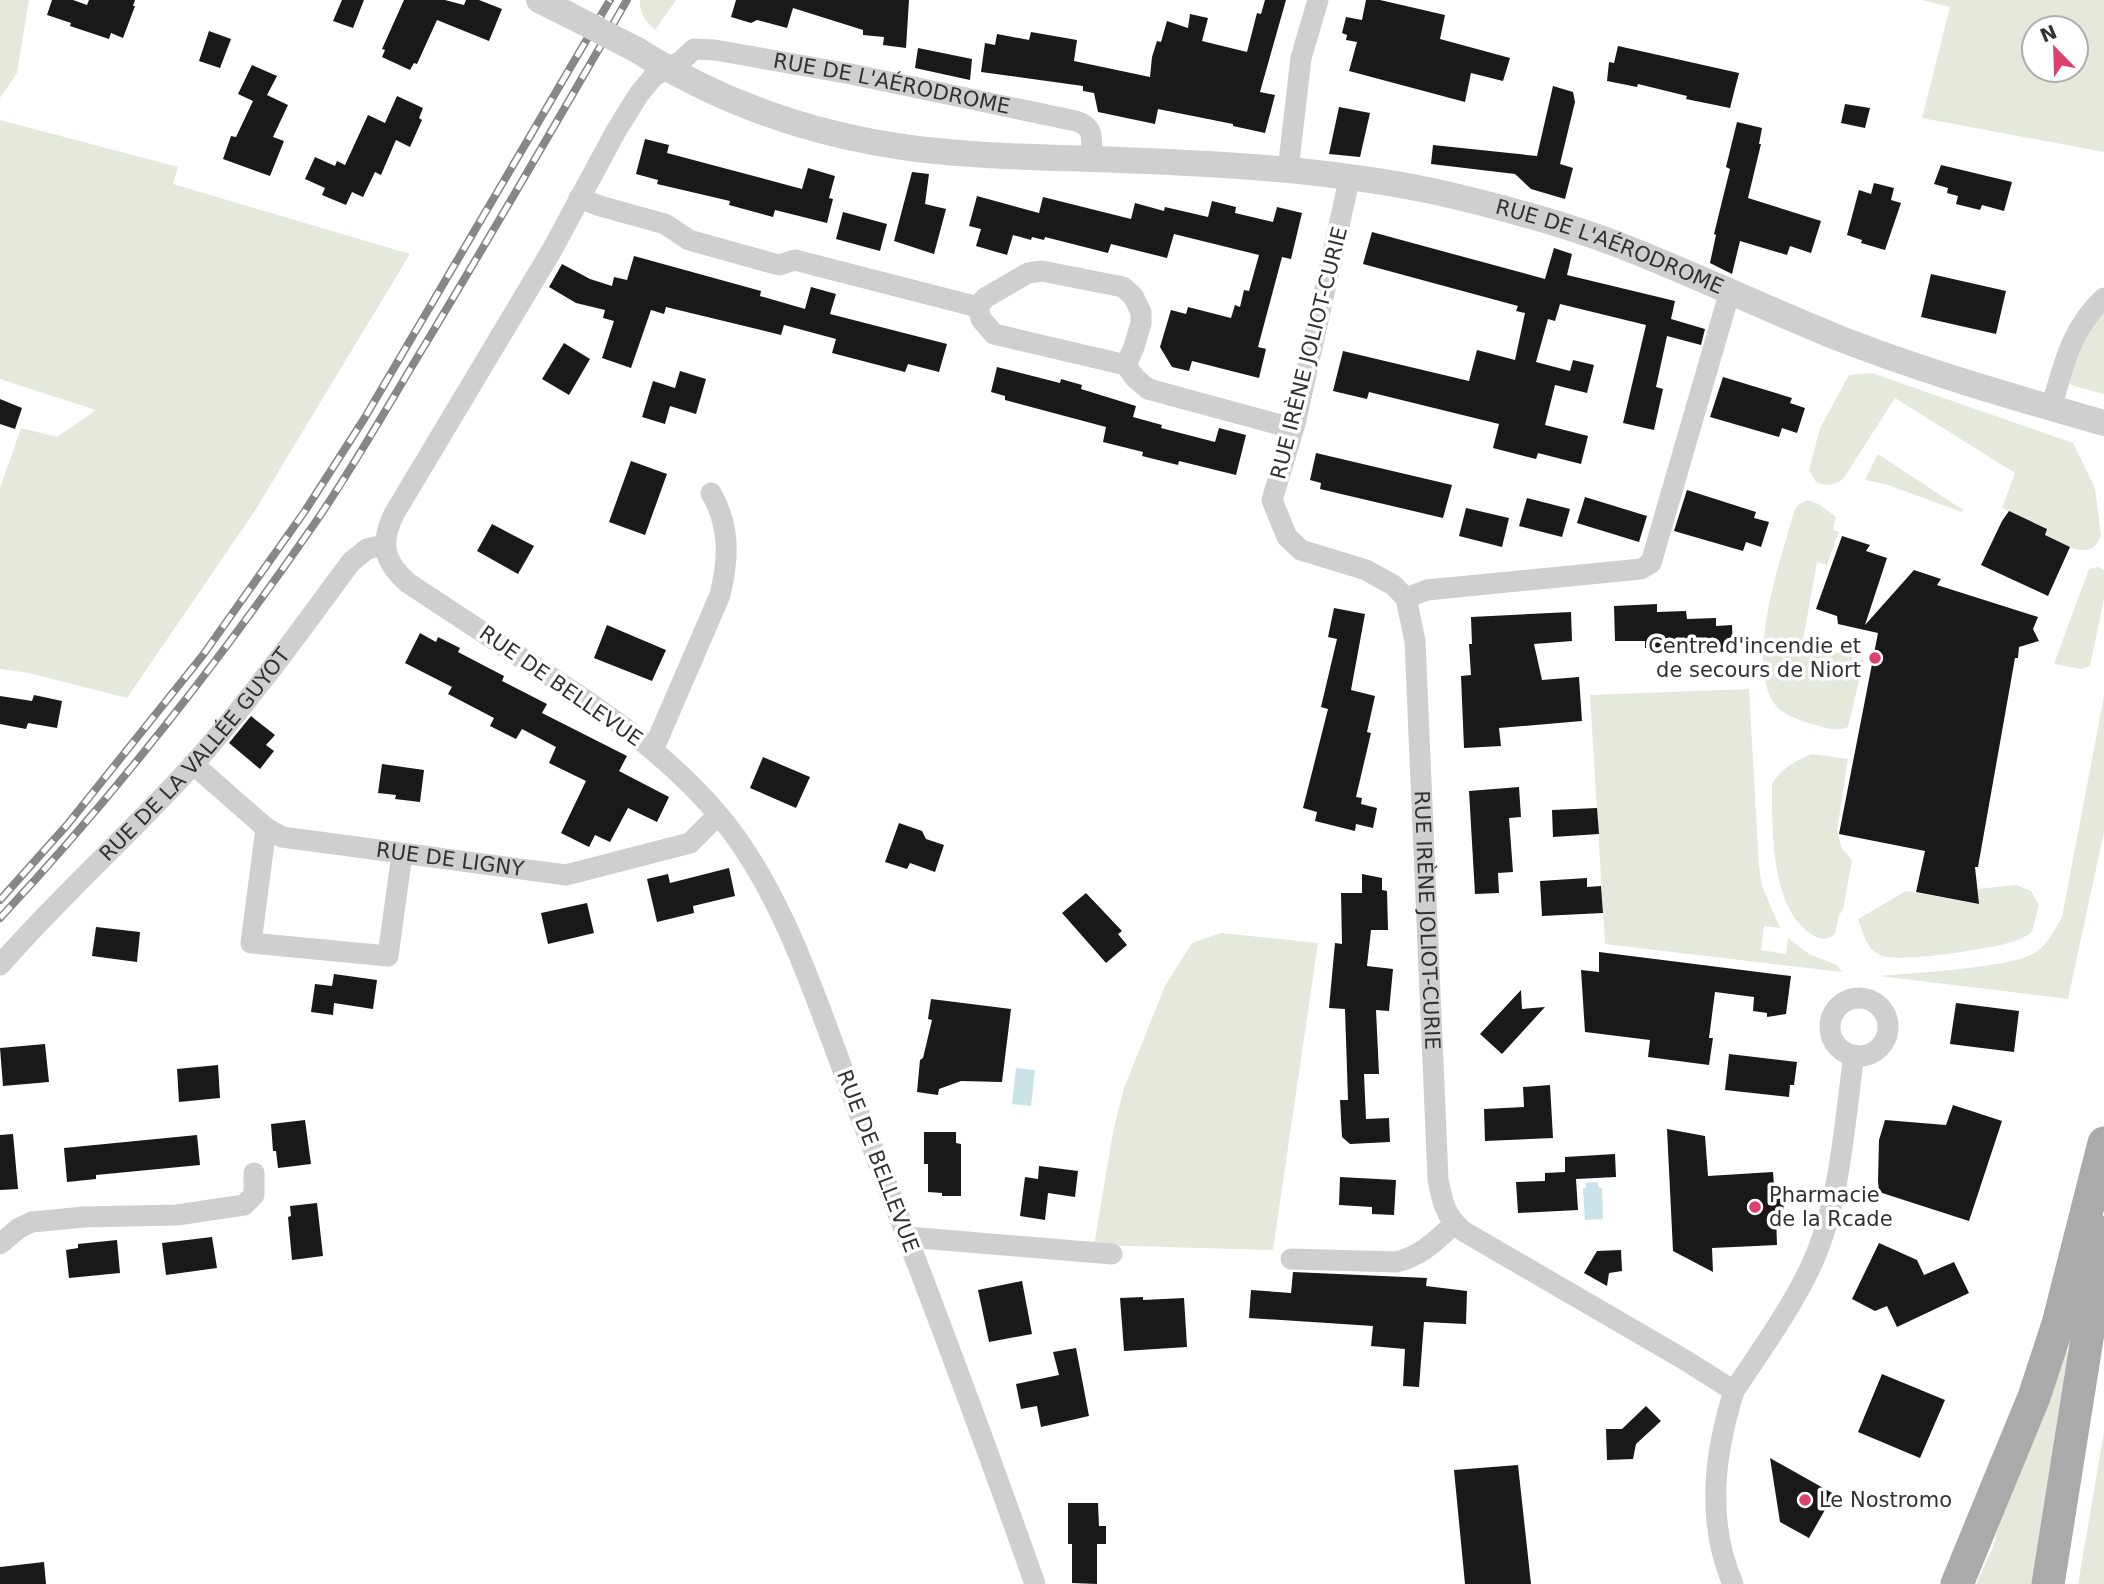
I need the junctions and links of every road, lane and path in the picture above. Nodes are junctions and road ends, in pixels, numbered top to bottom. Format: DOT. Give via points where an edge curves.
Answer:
graph roads {
  1 [pos="539,0"];
  2 [pos="1318,0"];
  3 [pos="666,68"];
  4 [pos="1092,159"];
  5 [pos="1288,170"];
  6 [pos="1350,176"];
  7 [pos="579,198"];
  8 [pos="1730,291"];
  9 [pos="2104,298"];
  10 [pos="978,307"];
  11 [pos="1126,365"];
  12 [pos="2051,408"];
  13 [pos="2104,423"];
  14 [pos="1292,428"];
  15 [pos="711,493"];
  16 [pos="384,545"];
  17 [pos="1406,598"];
  18 [pos="653,750"];
  19 [pos="194,764"];
  20 [pos="719,815"];
  21 [pos="266,828"];
  22 [pos="402,854"];
  23 [pos="0,965"];
  24 [pos="1854,1055"];
  25 [pos="2104,1143"];
  26 [pos="254,1173"];
  27 [pos="1454,1224"];
  28 [pos="2104,1232"];
  29 [pos="908,1237"];
  30 [pos="0,1244"];
  31 [pos="1112,1254"];
  32 [pos="1290,1259"];
  33 [pos="2104,1354"];
  34 [pos="1734,1391"];
  35 [pos="1035,1584"];
  36 [pos="1733,1584"];
  37 [pos="1957,1584"];
  38 [pos="2048,1584"];
  39 [pos="2065,1584"];
  1 -- 3 [label="street, RUE DE L'AÉRODROME, bridge"];
  2 -- 5 [label="street" via="1301,58"];
  3 -- 4 [label="street, RUE DE L'AÉRODROME" via="750,107 853,138 967,155"];
  3 -- 4 [label="street, RUE DE L'AÉRODROME" via="694,49 715,50 1076,121 1091,130"];
  3 -- 7 [label="street" via="639,94"];
  4 -- 5 [label="street, RUE DE L'AÉRODROME"];
  5 -- 6 [label="street, RUE DE L'AÉRODROME"];
  6 -- 8 [label="street, RUE DE L'AÉRODROME" via="1530,215 1625,247"];
  6 -- 14 [label="street, RUE IRÈNE JOLIOT-CURIE"];
  7 -- 10 [label="street" via="665,224 689,240 779,265 795,260"];
  7 -- 16 [label="street" via="394,514"];
  8 -- 12 [label="street, RUE DE L'AÉRODROME" via="1865,348"];
  8 -- 17 [label="street" via="1651,563 1641,569 1427,590"];
  9 -- 12 [label="street" via="2071,340"];
  10 -- 11 [label="street" via="981,319 994,334"];
  10 -- 11 [label="street" via="985,298 1028,273 1042,271 1123,287 1133,296 1141,323"];
  11 -- 14 [label="street" via="1148,389"];
  12 -- 13 [label="street, RUE DE L'AÉRODROME"];
  14 -- 17 [label="street, RUE IRÈNE JOLIOT-CURIE" via="1272,499 1287,537 1301,550 1366,570 1393,584"];
  15 -- 18 [label="street" via="724,519 724,578"];
  16 -- 18 [label="street, RUE DE BELLEVUE" via="390,562 408,583 592,704"];
  16 -- 19 [label="street, RUE DE LA VALLÉE GUYOT" via="367,549 351,562"];
  17 -- 27 [label="street, RUE IRÈNE JOLIOT-CURIE" via="1415,641 1438,1179 1442,1202"];
  18 -- 20 [label="street, RUE DE BELLEVUE"];
  19 -- 21 [label="street, RUE DE LIGNY"];
  19 -- 23 [label="street, RUE DE LA VALLÉE GUYOT"];
  20 -- 22 [label="street, RUE DE LIGNY" via="690,843 566,875"];
  20 -- 29 [label="street, RUE DE BELLEVUE" via="740,842 779,913"];
  21 -- 22 [label="street, RUE DE LIGNY" via="282,836"];
  21 -- 22 [label="street" via="251,943 388,956"];
  24 -- 34 [label="street" via="1832,1205 1813,1262"];
  25 -- 37 [label="main road" via="2058,1324 2034,1397"];
  26 -- 30 [label="street" via="254,1195 244,1205 177,1214 32,1222"];
  27 -- 32 [label="street" via="1407,1260"];
  27 -- 34 [label="street"];
  28 -- 38 [label="main road"];
  29 -- 31 [label="street"];
  29 -- 35 [label="street, RUE DE BELLEVUE"];
  33 -- 39 [label="main road"];
  34 -- 36 [label="street" via="1719,1447 1715,1495 1719,1543"];
}
